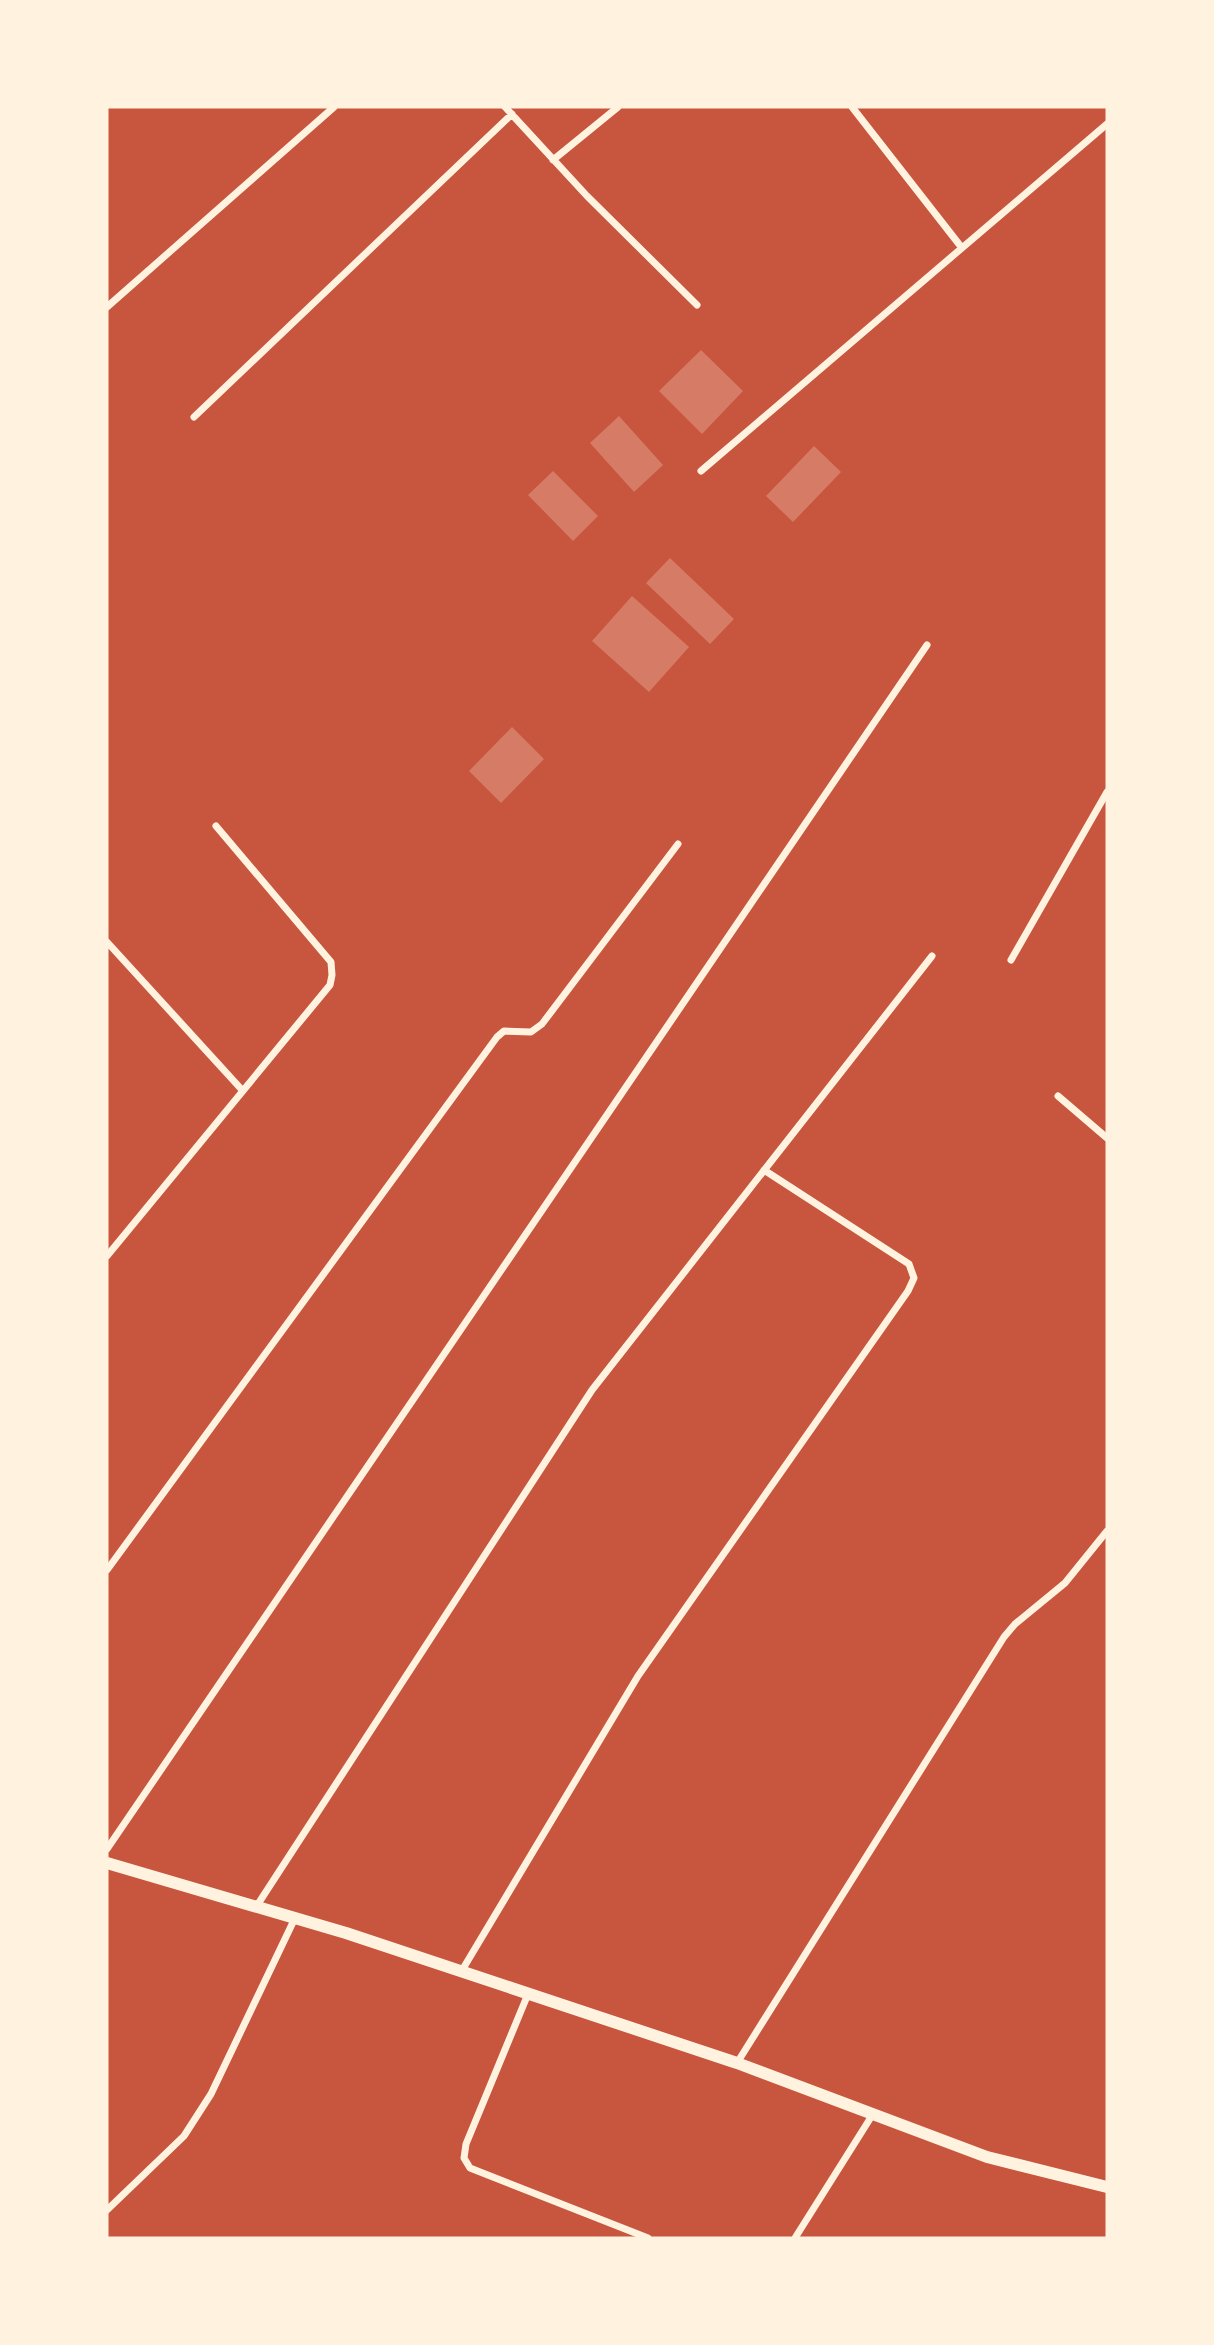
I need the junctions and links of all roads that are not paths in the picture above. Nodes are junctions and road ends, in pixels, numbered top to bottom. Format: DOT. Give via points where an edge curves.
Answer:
graph roads {
  1 [pos="334,107"];
  2 [pos="505,107"];
  3 [pos="618,107"];
  4 [pos="852,107"];
  5 [pos="512,114"];
  6 [pos="1107,124"];
  7 [pos="553,160"];
  8 [pos="962,248"];
  9 [pos="697,305"];
  10 [pos="107,307"];
  11 [pos="194,417"];
  12 [pos="701,471"];
  13 [pos="927,645"];
  14 [pos="1107,792"];
  15 [pos="216,826"];
  16 [pos="678,844"];
  17 [pos="107,942"];
  18 [pos="932,956"];
  19 [pos="1011,960"];
  20 [pos="243,1091"];
  21 [pos="1058,1096"];
  22 [pos="1107,1138"];
  23 [pos="764,1170"];
  24 [pos="107,1256"];
  25 [pos="1107,1531"];
  26 [pos="107,1570"];
  27 [pos="107,1849"];
  28 [pos="107,1863"];
  29 [pos="256,1907"];
  30 [pos="295,1918"];
  31 [pos="461,1972"];
  32 [pos="528,1994"];
  33 [pos="737,2063"];
  34 [pos="873,2113"];
  35 [pos="1107,2187"];
  36 [pos="107,2210"];
  37 [pos="648,2238"];
  38 [pos="795,2238"];
  1 -- 10 [label="street"];
  2 -- 5 [label="street"];
  3 -- 7 [label="street"];
  4 -- 8 [label="street"];
  5 -- 7 [label="street"];
  5 -- 11 [label="street"];
  6 -- 8 [label="street"];
  7 -- 9 [label="street"];
  8 -- 12 [label="street"];
  13 -- 27 [label="street"];
  14 -- 19 [label="street"];
  15 -- 20 [label="street" via="331,962 330,985"];
  16 -- 26 [label="street" via="542,1024 531,1032 504,1031 497,1037"];
  17 -- 20 [label="street"];
  18 -- 23 [label="street"];
  20 -- 24 [label="street"];
  21 -- 22 [label="street"];
  23 -- 29 [label="street" via="592,1390"];
  23 -- 31 [label="street" via="909,1264 914,1278 638,1676"];
  25 -- 33 [label="street" via="1065,1583 1004,1637"];
  28 -- 29 [label="street"];
  29 -- 30 [label="street"];
  30 -- 31 [label="street"];
  30 -- 36 [label="street" via="197,2118"];
  31 -- 32 [label="street"];
  32 -- 33 [label="street"];
  32 -- 37 [label="street" via="464,2158 470,2168"];
  33 -- 34 [label="street"];
  34 -- 35 [label="street" via="987,2157"];
  34 -- 38 [label="street"];
}
